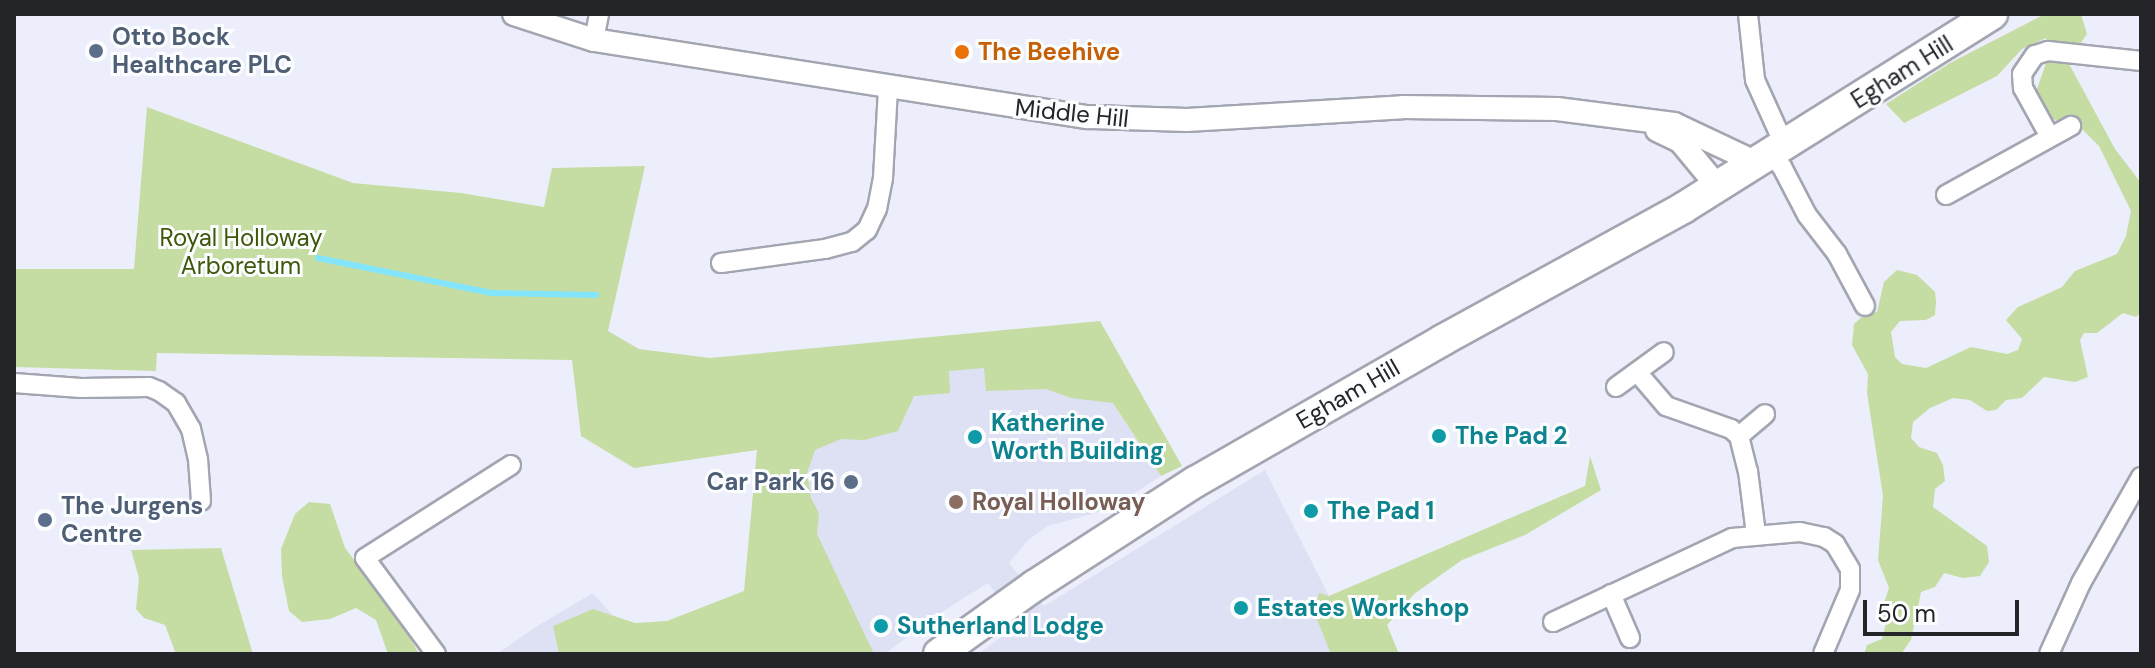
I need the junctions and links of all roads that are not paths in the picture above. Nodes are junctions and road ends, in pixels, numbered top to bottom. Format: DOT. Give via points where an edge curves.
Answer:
graph roads {
  1 [pos="514,14"];
  2 [pos="599,14"];
  3 [pos="1748,14"];
  4 [pos="1992,14"];
  5 [pos="594,40"];
  6 [pos="2141,61"];
  7 [pos="888,88"];
  8 [pos="1638,121"];
  9 [pos="2071,126"];
  10 [pos="2050,137"];
  11 [pos="1772,153"];
  12 [pos="1718,187"];
  13 [pos="1946,195"];
  14 [pos="721,263"];
  15 [pos="1865,306"];
  16 [pos="1664,352"];
  17 [pos="1637,372"];
  18 [pos="14,383"];
  19 [pos="1616,387"];
  20 [pos="1765,414"];
  21 [pos="1739,436"];
  22 [pos="511,465"];
  23 [pos="2141,477"];
  24 [pos="201,501"];
  25 [pos="1756,534"];
  26 [pos="1611,594"];
  27 [pos="1553,622"];
  28 [pos="1630,638"];
  29 [pos="436,654"];
  30 [pos="939,654"];
  31 [pos="1823,654"];
  32 [pos="2049,654"];
  1 -- 5 [label="street, Middle Hill"];
  2 -- 5 [label="street"];
  3 -- 11 [label="street" via="1755,80 1778,131"];
  4 -- 11 [label="main road, Egham Hill"];
  5 -- 7 [label="street, Middle Hill"];
  6 -- 10 [label="street" via="2042,52 2032,59 2022,74 2023,88"];
  7 -- 8 [label="street, Middle Hill" via="1131,120 1465,106 1557,109"];
  7 -- 14 [label="street" via="883,178 867,230 852,242 825,249"];
  8 -- 11 [label="street, Middle Hill" via="1674,124"];
  8 -- 12 [label="street, Middle Hill" via="1680,141"];
  9 -- 10 [label="street"];
  10 -- 13 [label="street"];
  11 -- 12 [label="main road, Egham Hill"];
  11 -- 15 [label="street"];
  12 -- 30 [label="main road, Egham Hill" via="1195,482"];
  16 -- 17 [label="street"];
  17 -- 19 [label="street"];
  17 -- 21 [label="street" via="1666,406"];
  18 -- 24 [label="street" via="149,387 169,397 182,410 194,439"];
  20 -- 21 [label="street"];
  21 -- 25 [label="street"];
  22 -- 29 [label="street" via="365,558"];
  23 -- 32 [label="street" via="2081,583"];
  25 -- 26 [label="street" via="1710,547"];
  25 -- 31 [label="street" via="1811,533 1835,544 1847,561 1850,590"];
  26 -- 27 [label="street"];
  26 -- 28 [label="street"];
}
